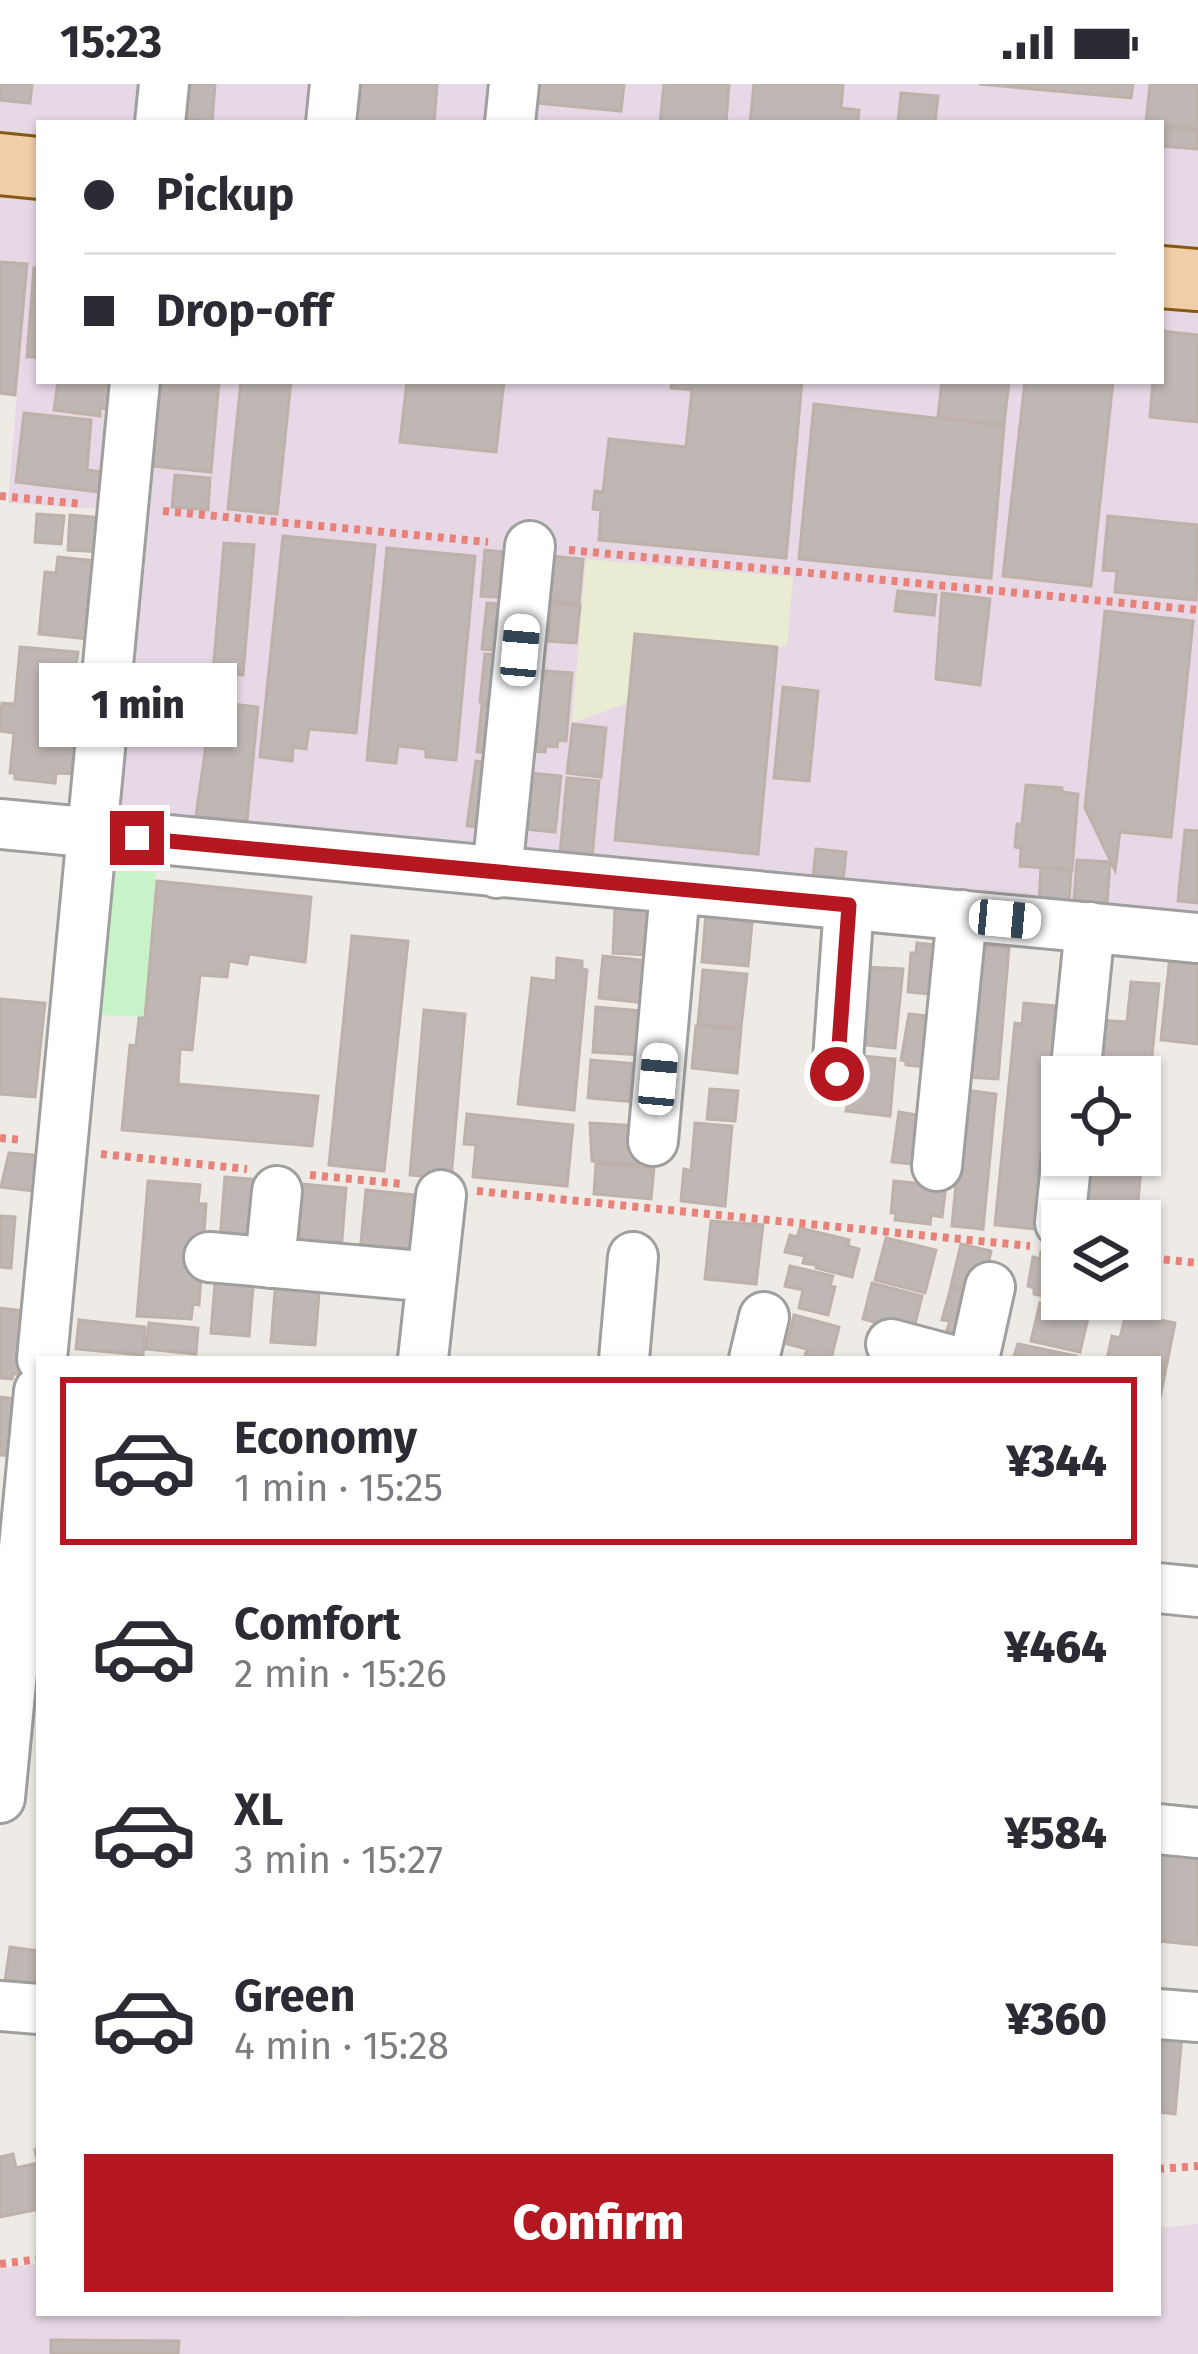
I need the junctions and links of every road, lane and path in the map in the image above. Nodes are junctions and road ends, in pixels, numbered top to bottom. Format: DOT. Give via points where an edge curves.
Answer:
graph roads {
  1 [pos="164,84"];
  2 [pos="335,84"];
  3 [pos="514,84"];
  4 [pos="160,120"];
  5 [pos="331,120"];
  6 [pos="510,120"];
  7 [pos="0,164"];
  8 [pos="36,167"];
  9 [pos="1164,277"];
  10 [pos="1198,280"];
  11 [pos="135,384"];
  12 [pos="0,496"];
  13 [pos="123,508"];
  14 [pos="530,546"];
  15 [pos="1198,610"];
  16 [pos="0,824"];
  17 [pos="92,833"];
  18 [pos="497,873"];
  19 [pos="675,890"];
  20 [pos="849,905"];
  21 [pos="962,915"];
  22 [pos="1090,927"];
  23 [pos="1198,938"];
  24 [pos="1077,1056"];
  25 [pos="837,1074"];
  26 [pos="0,1138"];
  27 [pos="653,1141"];
  28 [pos="62,1144"];
  29 [pos="937,1166"];
  30 [pos="276,1178"];
  31 [pos="440,1190"];
  32 [pos="1041,1234"];
  33 [pos="209,1257"];
  34 [pos="1161,1259"];
  35 [pos="270,1262"];
  36 [pos="1198,1263"];
  37 [pos="432,1277"];
  38 [pos="642,1278"];
  39 [pos="990,1287"];
  40 [pos="42,1356"];
  41 [pos="423,1356"];
  42 [pos="625,1356"];
  43 [pos="975,1356"];
  44 [pos="36,1408"];
  45 [pos="23,1484"];
  46 [pos="1161,1588"];
  47 [pos="1198,1592"];
  48 [pos="23,1716"];
  49 [pos="0,1798"];
  50 [pos="1161,1829"];
  51 [pos="1198,1833"];
  52 [pos="0,2006"];
  53 [pos="36,2009"];
  54 [pos="1161,2014"];
  55 [pos="1198,2017"];
  56 [pos="1198,2166"];
  57 [pos="1161,2169"];
  58 [pos="36,2259"];
  59 [pos="0,2264"];
  1 -- 4 [label="street"];
  2 -- 5 [label="street"];
  3 -- 6 [label="street"];
  7 -- 8 [label="main road"];
  9 -- 10 [label="main road"];
  11 -- 13 [label="street"];
  12 -- 13 [label="path"];
  13 -- 14 [label="path"];
  13 -- 17 [label="street"];
  14 -- 15 [label="path"];
  14 -- 18 [label="street" via="535,652"];
  16 -- 17 [label="street"];
  17 -- 18 [label="street"];
  17 -- 28 [label="street"];
  18 -- 19 [label="street"];
  19 -- 20 [label="street"];
  19 -- 27 [label="street" via="675,1081"];
  20 -- 21 [label="street"];
  20 -- 25 [label="street"];
  21 -- 22 [label="street"];
  21 -- 29 [label="street"];
  22 -- 23 [label="street"];
  22 -- 24 [label="street"];
  26 -- 28 [label="path"];
  28 -- 30 [label="path"];
  28 -- 40 [label="street"];
  30 -- 31 [label="path"];
  30 -- 35 [label="street"];
  31 -- 32 [label="path"];
  31 -- 37 [label="street"];
  33 -- 35 [label="street"];
  34 -- 36 [label="path"];
  35 -- 37 [label="street"];
  37 -- 41 [label="street"];
  38 -- 42 [label="street"];
  39 -- 43 [label="street"];
  44 -- 45 [label="street"];
  45 -- 48 [label="street"];
  46 -- 47 [label="street"];
  48 -- 49 [label="street"];
  50 -- 51 [label="street"];
  52 -- 53 [label="street"];
  54 -- 55 [label="street"];
  56 -- 57 [label="path"];
  58 -- 59 [label="path"];
}
